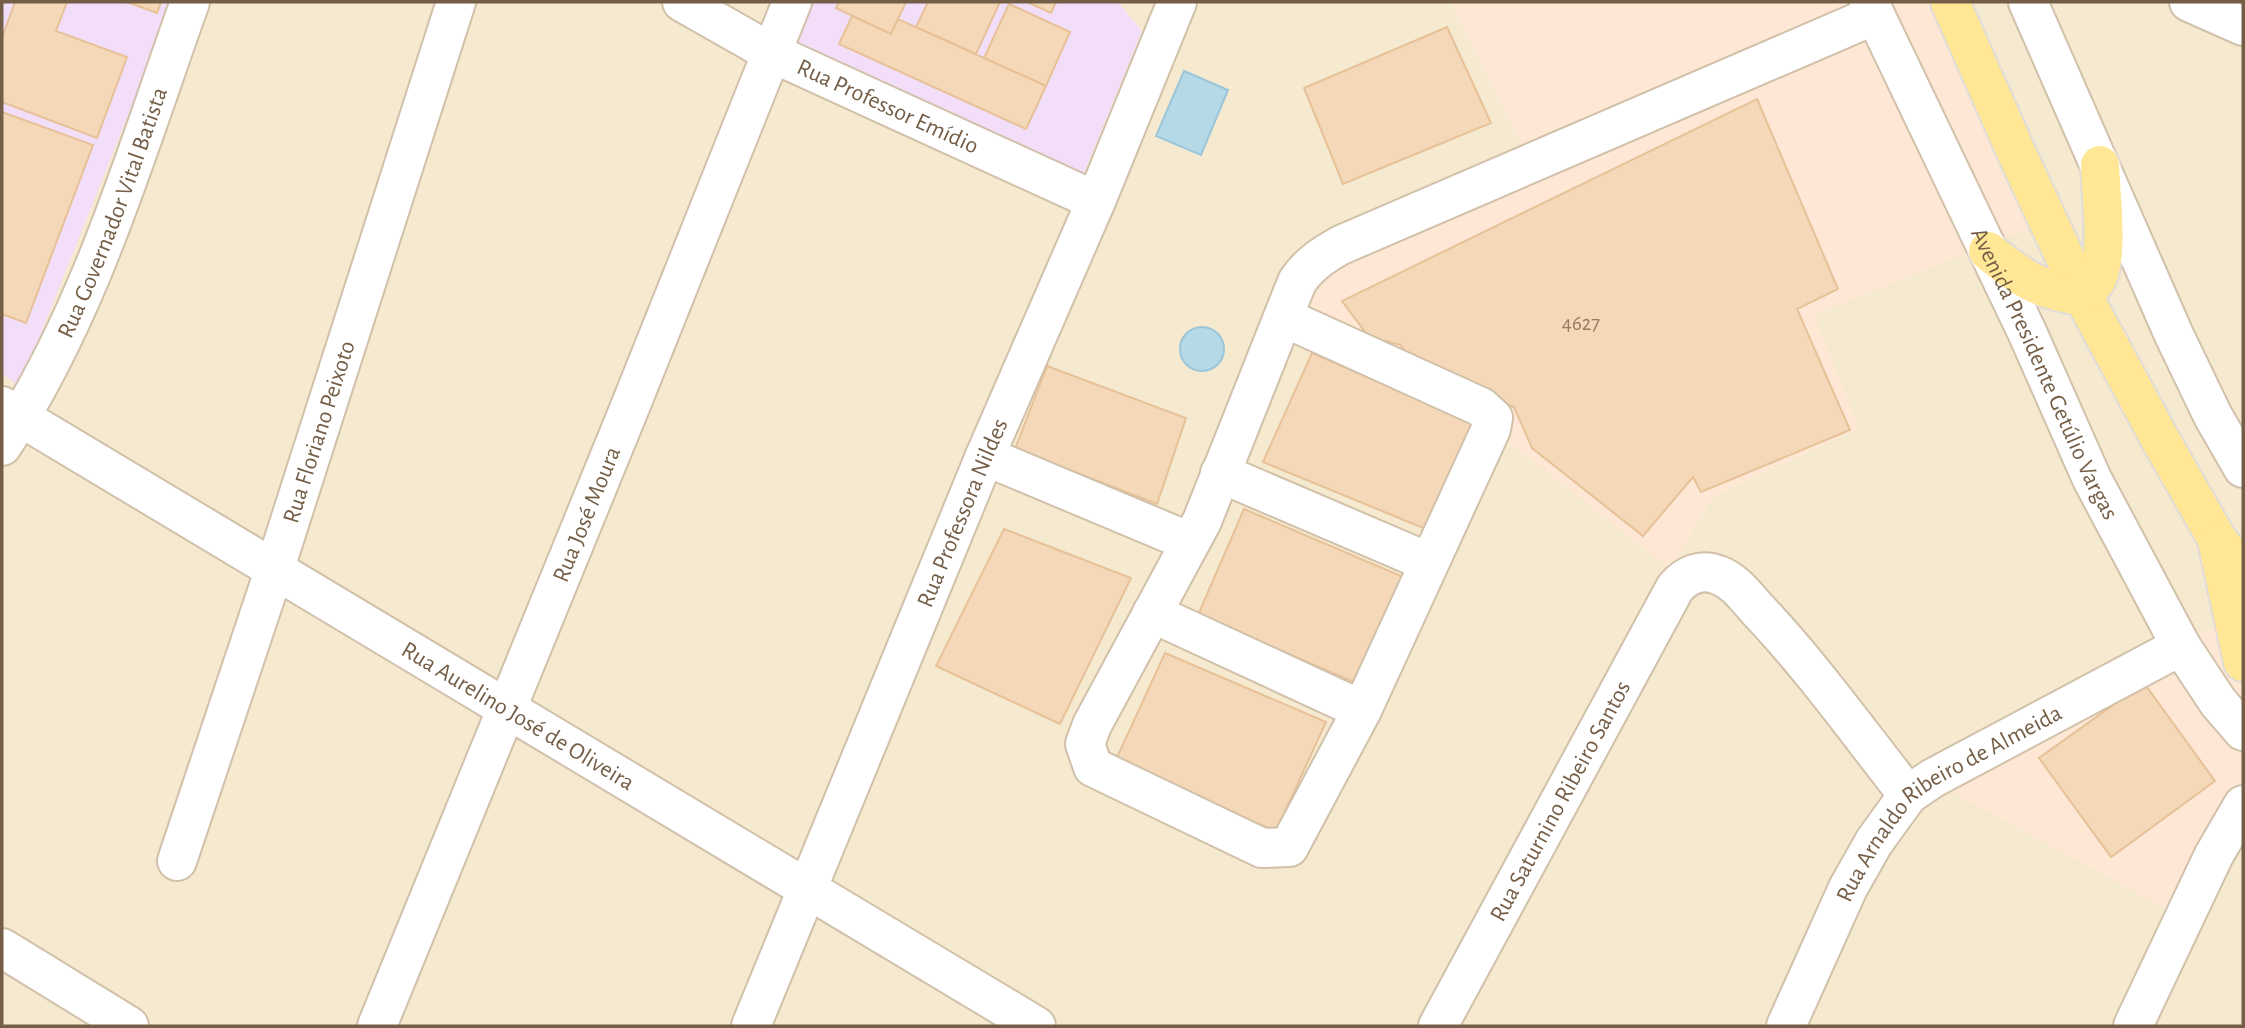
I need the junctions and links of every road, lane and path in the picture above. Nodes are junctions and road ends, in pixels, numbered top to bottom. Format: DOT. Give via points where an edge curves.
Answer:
graph roads {
  1 [pos="190,2"];
  2 [pos="456,2"];
  3 [pos="682,2"];
  4 [pos="792,2"];
  5 [pos="1177,2"];
  6 [pos="1950,2"];
  7 [pos="2028,2"];
  8 [pos="2189,2"];
  9 [pos="1872,9"];
  10 [pos="2243,26"];
  11 [pos="770,52"];
  12 [pos="2100,165"];
  13 [pos="1096,201"];
  14 [pos="1988,251"];
  15 [pos="2083,296"];
  16 [pos="1283,317"];
  17 [pos="8,423"];
  18 [pos="985,456"];
  19 [pos="2243,468"];
  20 [pos="1220,473"];
  21 [pos="2217,539"];
  22 [pos="1190,542"];
  23 [pos="1428,562"];
  24 [pos="274,571"];
  25 [pos="2243,572"];
  26 [pos="1152,613"];
  27 [pos="2181,646"];
  28 [pos="2243,662"];
  29 [pos="506,710"];
  30 [pos="1362,710"];
  31 [pos="2243,731"];
  32 [pos="1908,795"];
  33 [pos="2243,805"];
  34 [pos="177,860"];
  35 [pos="806,890"];
  36 [pos="2,948"];
  37 [pos="129,1026"];
  38 [pos="377,1026"];
  39 [pos="751,1026"];
  40 [pos="1036,1026"];
  41 [pos="1438,1026"];
  42 [pos="1786,1026"];
  43 [pos="2133,1026"];
  1 -- 17 [label="street, Rua Governador Vital Batista" via="75,313"];
  2 -- 24 [label="street, Rua Floriano Peixoto"];
  3 -- 11 [label="street, Rua Professor Emídio"];
  4 -- 11 [label="street, Rua José Moura"];
  5 -- 13 [label="street, Rua Professora Nildes"];
  6 -- 15 [label="main road"];
  7 -- 12 [label="street"];
  8 -- 10 [label="street"];
  9 -- 14 [label="street, Avenida Presidente Getúlio Vargas"];
  9 -- 16 [label="street" via="1341,245 1304,272"];
  11 -- 13 [label="street, Rua Professor Emídio"];
  11 -- 29 [label="street, Rua José Moura"];
  12 -- 15 [label="main road" via="2102,261"];
  12 -- 19 [label="street" via="2174,335"];
  13 -- 18 [label="street, Rua Professora Nildes"];
  14 -- 15 [label="main road" via="2020,276 2055,292"];
  14 -- 27 [label="street, Avenida Presidente Getúlio Vargas" via="2092,479"];
  15 -- 21 [label="main road"];
  16 -- 20 [label="street"];
  16 -- 23 [label="street" via="1481,407 1493,418"];
  17 -- 24 [label="street, Rua Aurelino José de Oliveira"];
  18 -- 22 [label="street"];
  18 -- 35 [label="street, Rua Professora Nildes"];
  20 -- 22 [label="street"];
  20 -- 23 [label="street"];
  21 -- 25 [label="main road"];
  21 -- 28 [label="main road"];
  22 -- 26 [label="street"];
  23 -- 30 [label="street"];
  24 -- 29 [label="street, Rua Aurelino José de Oliveira"];
  24 -- 34 [label="street, Rua Floriano Peixoto"];
  26 -- 30 [label="street"];
  26 -- 30 [label="street" via="1092,725 1085,744 1093,767 1262,848 1289,847"];
  27 -- 31 [label="street, Avenida Presidente Getúlio Vargas"];
  27 -- 32 [label="street, Rua Arnaldo Ribeiro de Almeida"];
  29 -- 35 [label="street, Rua Aurelino José de Oliveira"];
  29 -- 38 [label="street, Rua José Moura"];
  32 -- 41 [label="street, Rua Saturnino Ribeiro Santos" via="1777,630 1732,583 1716,574 1698,572 1683,579"];
  32 -- 42 [label="street, Rua Arnaldo Ribeiro de Almeida" via="1848,888"];
  33 -- 43 [label="street" via="2214,855"];
  35 -- 39 [label="street, Rua Professora Nildes"];
  35 -- 40 [label="street, Rua Aurelino José de Oliveira"];
  36 -- 37 [label="street"];
}
